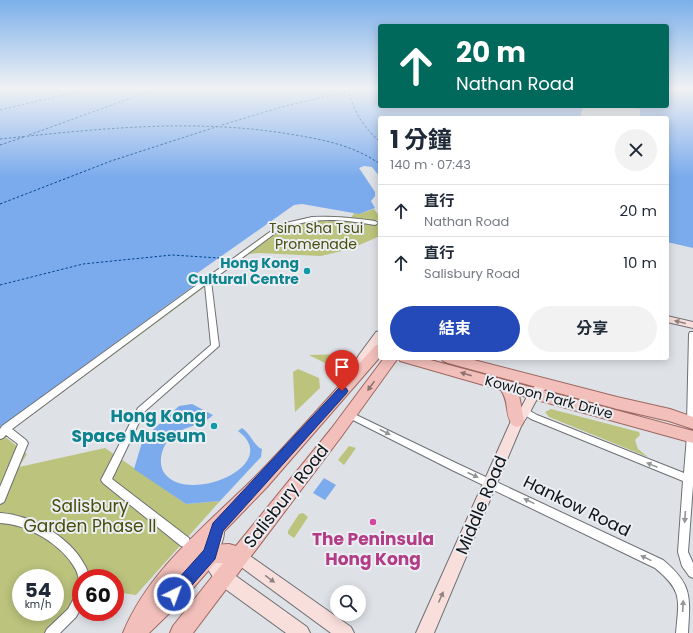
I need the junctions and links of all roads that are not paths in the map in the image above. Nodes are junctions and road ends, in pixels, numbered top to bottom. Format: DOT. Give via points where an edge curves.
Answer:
graph roads {
  1 [pos="375,223"];
  2 [pos="208,280"];
  3 [pos="669,319"];
  4 [pos="693,325"];
  5 [pos="693,334"];
  6 [pos="378,338"];
  7 [pos="378,351"];
  8 [pos="390,360"];
  9 [pos="412,360"];
  10 [pos="454,360"];
  11 [pos="349,385"];
  12 [pos="506,386"];
  13 [pos="540,388"];
  14 [pos="350,414"];
  15 [pos="521,416"];
  16 [pos="692,430"];
  17 [pos="3,432"];
  18 [pos="690,480"];
  19 [pos="491,483"];
  20 [pos="0,499"];
  21 [pos="0,518"];
  22 [pos="217,527"];
  23 [pos="185,542"];
  24 [pos="210,554"];
  25 [pos="238,556"];
  26 [pos="82,569"];
  27 [pos="693,572"];
  28 [pos="223,577"];
  29 [pos="72,614"];
  30 [pos="51,633"];
  31 [pos="133,633"];
  32 [pos="180,633"];
  33 [pos="301,633"];
  34 [pos="345,633"];
  35 [pos="425,633"];
  36 [pos="682,633"];
  1 -- 2 [label="street" via="325,217 292,223 272,233"];
  2 -- 17 [label="street"];
  2 -- 23 [label="street" via="215,346 141,410 106,480"];
  4 -- 3 [label="street, one-way"];
  5 -- 16 [label="street"];
  6 -- 11 [label="street, Salisbury Road" via="363,358"];
  7 -- 11 [label="main road, Salisbury Road"];
  8 -- 14 [label="main road, Salisbury Road, one-way"];
  12 -- 9 [label="main road, Kowloon Park Drive, one-way"];
  10 -- 13 [label="main road, Kowloon Park Drive"];
  11 -- 22 [label="main road, Salisbury Road"];
  12 -- 13 [label="main road, Kowloon Park Drive"];
  12 -- 15 [label="main road" via="514,398 514,410"];
  13 -- 15 [label="street, Middle Road"];
  13 -- 16 [label="main road, Kowloon Park Drive"];
  13 -- 16 [label="main road, Kowloon Park Drive" via="617,403 644,415"];
  14 -- 19 [label="street, Hankow Road, one-way"];
  14 -- 25 [label="main road, Salisbury Road"];
  18 -- 15 [label="street, one-way" via="534,417"];
  15 -- 19 [label="street, Middle Road"];
  16 -- 18 [label="street"];
  17 -- 20 [label="street" via="23,443"];
  18 -- 27 [label="street, one-way" via="683,552"];
  35 -- 19 [label="street, Middle Road, one-way"];
  36 -- 19 [label="street, Hankow Road, one-way" via="684,595 677,581 659,564"];
  21 -- 26 [label="street" via="24,522 54,539"];
  22 -- 24 [label="street"];
  22 -- 31 [label="main road, Salisbury Road" via="160,587"];
  24 -- 25 [label="main road" via="229,553"];
  24 -- 28 [label="street" via="212,563"];
  24 -- 31 [label="main road" via="174,594"];
  25 -- 28 [label="main road, Salisbury Road"];
  25 -- 34 [label="street, one-way"];
  28 -- 32 [label="main road, Salisbury Road"];
  28 -- 33 [label="street"];
  29 -- 30 [label="street"];
}
